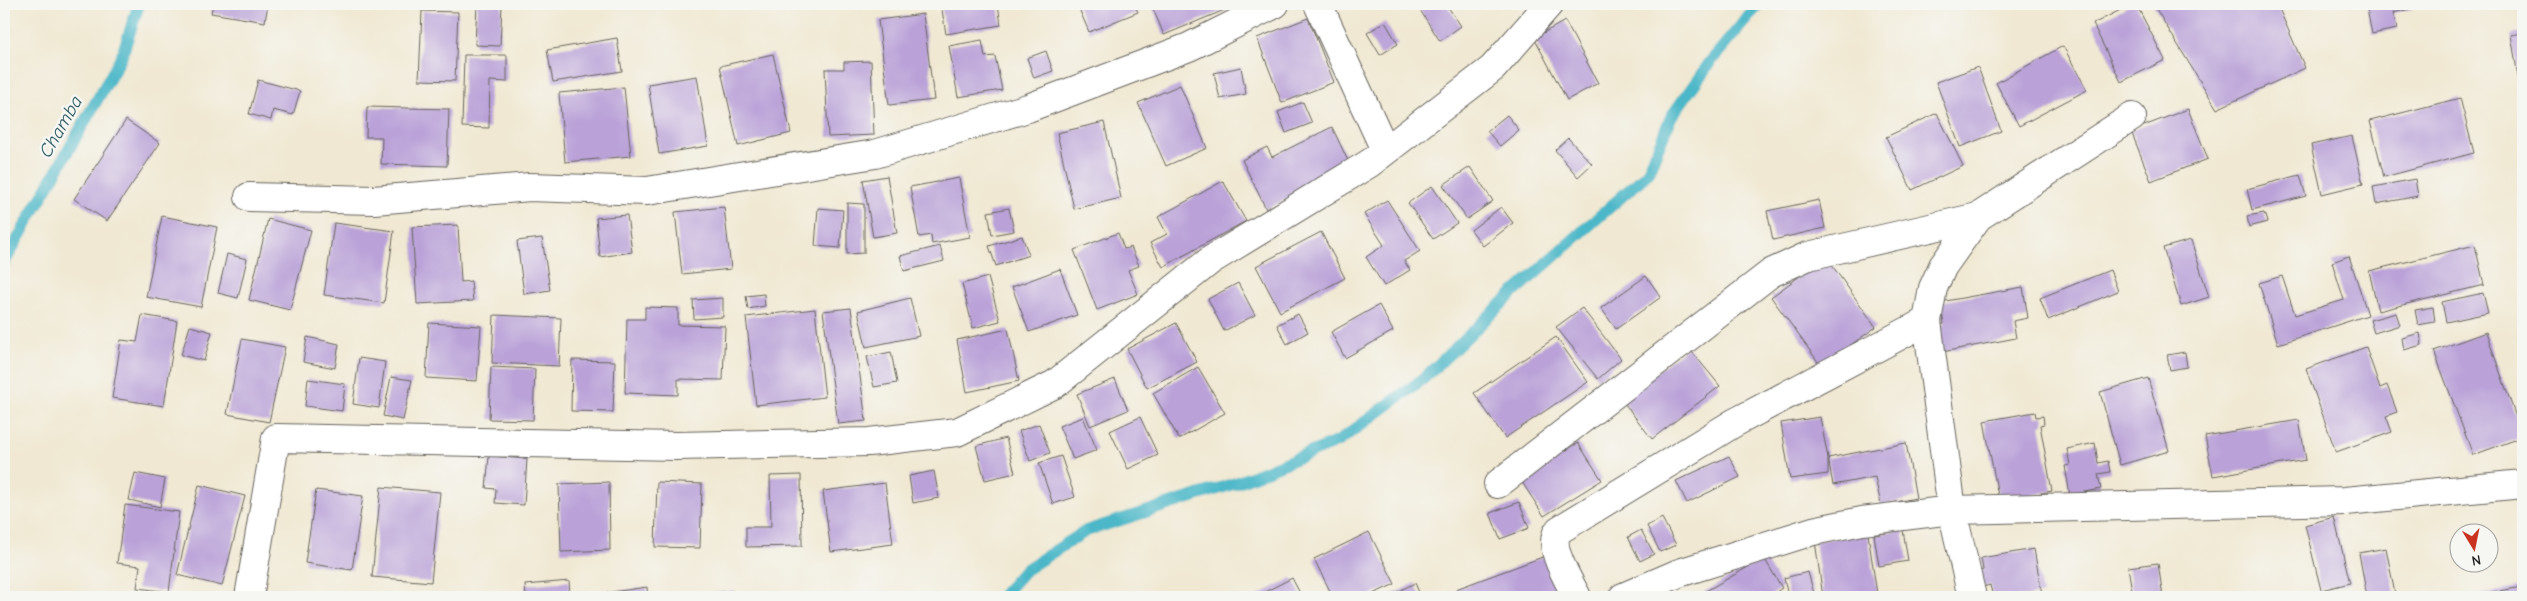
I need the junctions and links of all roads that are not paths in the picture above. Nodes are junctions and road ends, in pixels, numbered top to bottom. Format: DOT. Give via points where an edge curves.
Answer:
graph roads {
  1 [pos="1275,4"];
  2 [pos="1318,4"];
  3 [pos="1548,4"];
  4 [pos="2132,117"];
  5 [pos="1386,150"];
  6 [pos="249,197"];
  7 [pos="1978,217"];
  8 [pos="1927,321"];
  9 [pos="1498,484"];
  10 [pos="2523,484"];
  11 [pos="1952,510"];
  12 [pos="249,597"];
  13 [pos="1577,597"];
  14 [pos="1623,597"];
  15 [pos="1972,597"];
  1 -- 6 [label="street" via="1189,46 1028,108 875,154 647,191 530,187 374,200"];
  2 -- 5 [label="street"];
  3 -- 5 [label="street" via="1493,68"];
  4 -- 7 [label="street"];
  5 -- 12 [label="street" via="1211,260 1055,384 957,432 869,442 677,446 276,438"];
  7 -- 8 [label="street" via="1943,266 1933,288"];
  7 -- 9 [label="street" via="1808,256 1777,270"];
  8 -- 11 [label="street"];
  8 -- 13 [label="street" via="1734,423 1559,530 1554,537 1555,548"];
  10 -- 11 [label="street" via="2345,501"];
  11 -- 14 [label="street" via="1813,531 1679,573"];
  11 -- 15 [label="street"];
}
